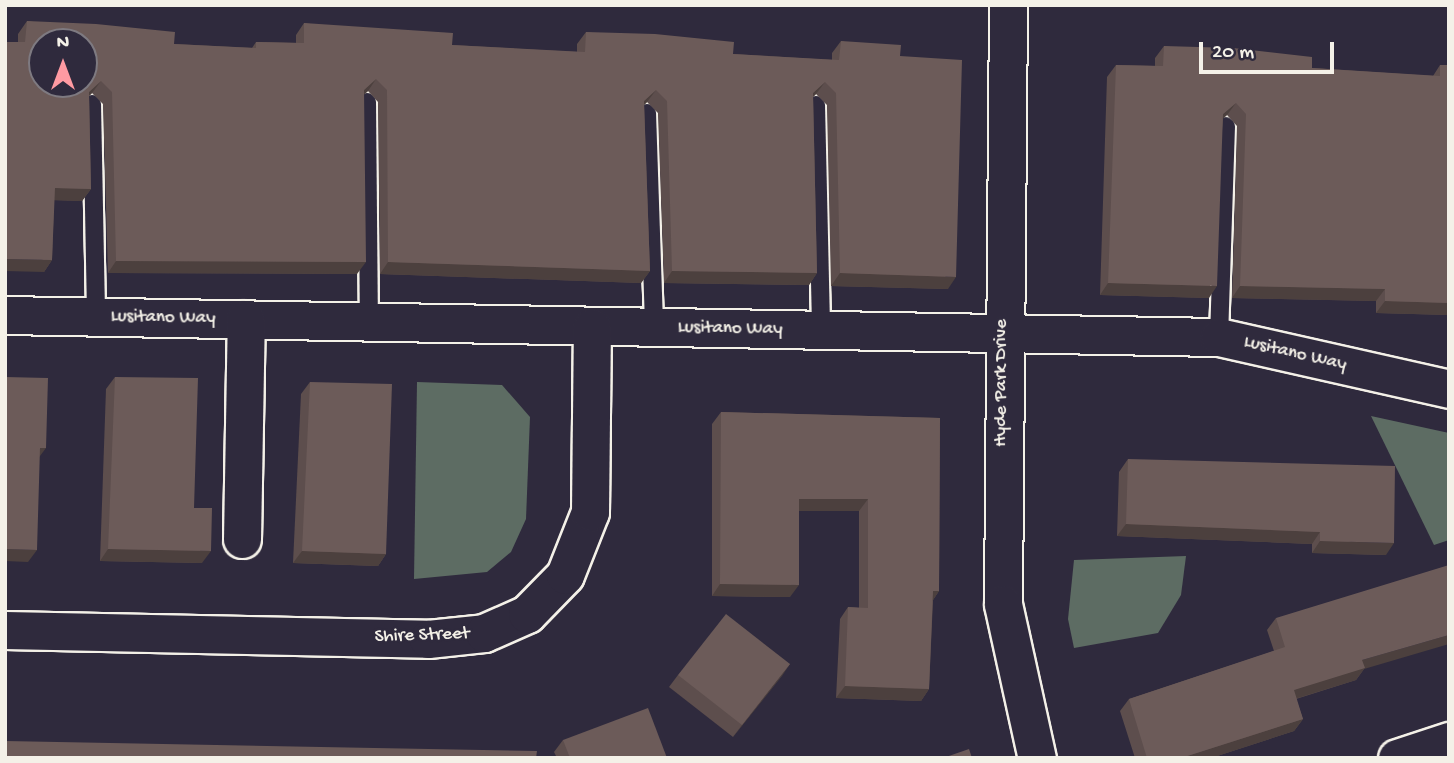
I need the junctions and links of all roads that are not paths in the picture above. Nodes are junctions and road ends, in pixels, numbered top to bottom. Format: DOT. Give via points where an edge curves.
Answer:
graph roads {
  1 [pos="1007,5"];
  2 [pos="367,102"];
  3 [pos="92,104"];
  4 [pos="816,105"];
  5 [pos="647,113"];
  6 [pos="1226,126"];
  7 [pos="5,315"];
  8 [pos="96,316"];
  9 [pos="246,319"];
  10 [pos="369,322"];
  11 [pos="592,327"];
  12 [pos="654,328"];
  13 [pos="821,331"];
  14 [pos="1002,334"];
  15 [pos="1219,337"];
  16 [pos="1449,389"];
  17 [pos="242,540"];
  18 [pos="5,630"];
  19 [pos="1449,741"];
  20 [pos="1037,758"];
  21 [pos="1397,758"];
  1 -- 14 [label="street, Hyde Park Drive"];
  2 -- 10 [label="lane"];
  3 -- 8 [label="lane"];
  4 -- 13 [label="lane"];
  5 -- 12 [label="lane"];
  6 -- 15 [label="lane"];
  7 -- 8 [label="street, Lusitano Way"];
  8 -- 9 [label="street, Lusitano Way"];
  9 -- 10 [label="street, Lusitano Way"];
  9 -- 17 [label="street"];
  10 -- 11 [label="street, Lusitano Way"];
  11 -- 12 [label="street, Lusitano Way"];
  11 -- 18 [label="street, Shire Street" via="590,512 565,575 527,614 484,634 428,639"];
  12 -- 13 [label="street, Lusitano Way"];
  13 -- 14 [label="street, Lusitano Way"];
  14 -- 15 [label="street, Lusitano Way"];
  14 -- 20 [label="street, Hyde Park Drive" via="1003,604"];
  15 -- 16 [label="street, Lusitano Way"];
  19 -- 21 [label="street"];
}
